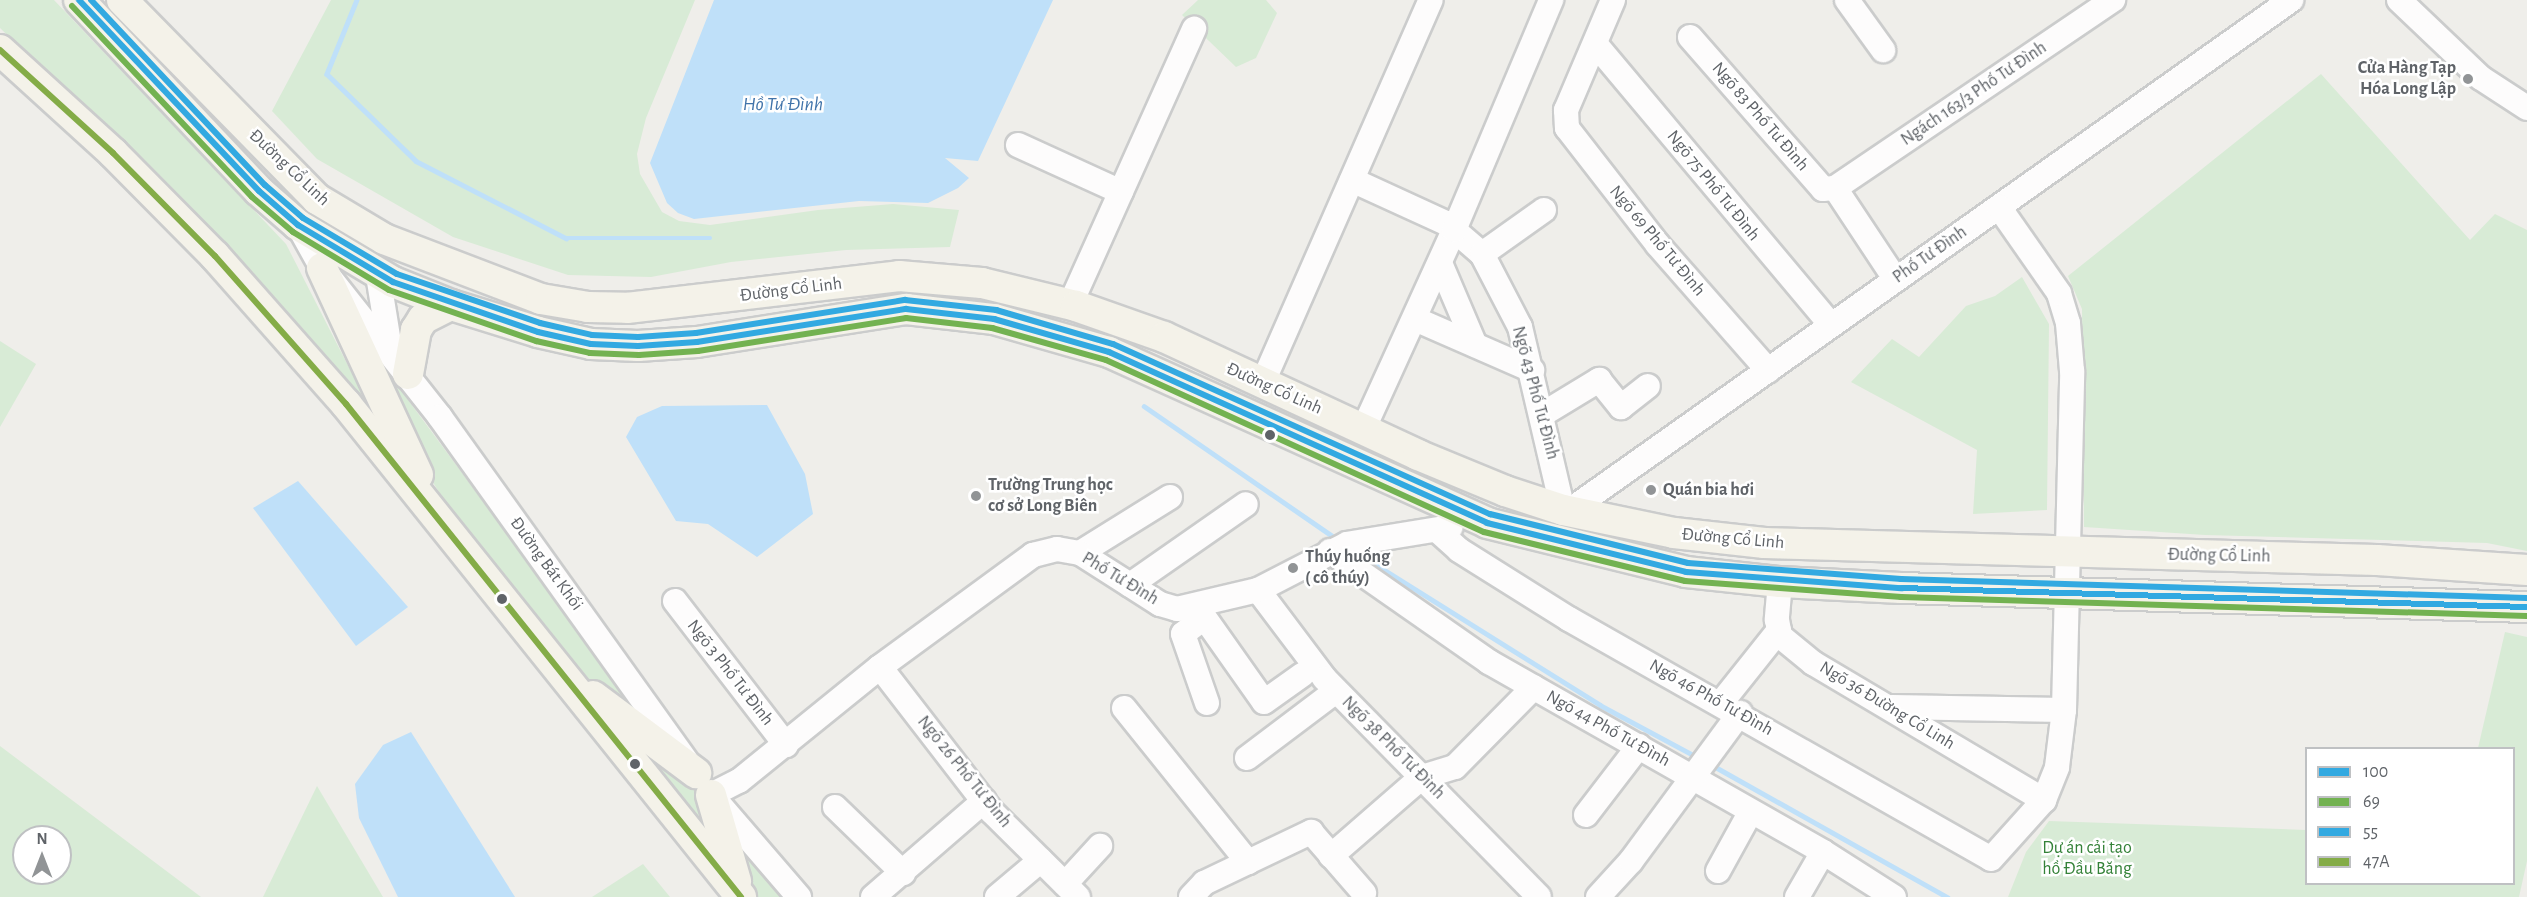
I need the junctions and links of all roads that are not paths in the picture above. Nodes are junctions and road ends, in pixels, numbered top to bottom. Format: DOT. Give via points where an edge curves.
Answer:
graph roads {
  1 [pos="79,0"];
  2 [pos="122,0"];
  3 [pos="1431,0"];
  4 [pos="1551,0"];
  5 [pos="1613,0"];
  6 [pos="1847,0"];
  7 [pos="2113,0"];
  8 [pos="2292,0"];
  9 [pos="2399,0"];
  10 [pos="1194,29"];
  11 [pos="1690,37"];
  12 [pos="1597,45"];
  13 [pos="0,50"];
  14 [pos="1883,50"];
  15 [pos="2527,108"];
  16 [pos="1018,145"];
  17 [pos="1352,180"];
  18 [pos="1835,188"];
  19 [pos="1121,192"];
  20 [pos="1999,207"];
  21 [pos="1544,210"];
  22 [pos="298,225"];
  23 [pos="1454,230"];
  24 [pos="1482,254"];
  25 [pos="1440,263"];
  26 [pos="322,268"];
  27 [pos="378,275"];
  28 [pos="1896,280"];
  29 [pos="1070,305"];
  30 [pos="451,306"];
  31 [pos="1415,319"];
  32 [pos="1831,326"];
  33 [pos="1164,337"];
  34 [pos="1475,345"];
  35 [pos="400,363"];
  36 [pos="1150,369"];
  37 [pos="1532,370"];
  38 [pos="1768,370"];
  39 [pos="1263,382"];
  40 [pos="1648,386"];
  41 [pos="1543,414"];
  42 [pos="1363,430"];
  43 [pos="1170,497"];
  44 [pos="1246,504"];
  45 [pos="1566,510"];
  46 [pos="436,513"];
  47 [pos="1487,523"];
  48 [pos="1437,530"];
  49 [pos="1337,548"];
  50 [pos="1080,553"];
  51 [pos="2069,553"];
  52 [pos="2527,570"];
  53 [pos="1780,582"];
  54 [pos="1130,585"];
  55 [pos="1258,590"];
  56 [pos="2068,593"];
  57 [pos="675,601"];
  58 [pos="2527,607"];
  59 [pos="1200,613"];
  60 [pos="1779,630"];
  61 [pos="880,667"];
  62 [pos="556,670"];
  63 [pos="1302,675"];
  64 [pos="1534,687"];
  65 [pos="1336,691"];
  66 [pos="1207,703"];
  67 [pos="1890,707"];
  68 [pos="1124,708"];
  69 [pos="1731,708"];
  70 [pos="2064,710"];
  71 [pos="786,745"];
  72 [pos="1639,746"];
  73 [pos="1247,758"];
  74 [pos="1701,767"];
  75 [pos="1422,777"];
  76 [pos="703,784"];
  77 [pos="2044,800"];
  78 [pos="984,801"];
  79 [pos="835,807"];
  80 [pos="1751,810"];
  81 [pos="1586,815"];
  82 [pos="1100,846"];
  83 [pos="1823,852"];
  84 [pos="1331,856"];
  85 [pos="1041,860"];
  86 [pos="1248,862"];
  87 [pos="1718,871"];
  88 [pos="903,873"];
  89 [pos="1072,890"];
  90 [pos="1364,893"];
  91 [pos="741,897"];
  92 [pos="799,897"];
  93 [pos="873,897"];
  94 [pos="997,897"];
  95 [pos="1191,897"];
  96 [pos="1539,897"];
  97 [pos="1598,897"];
  98 [pos="1797,897"];
  99 [pos="1894,897"];
  1 -- 22 [label="main road, Đường Cổ Linh" via="259,192"];
  2 -- 29 [label="main road, Đường Cổ Linh" via="317,199 384,239 529,295 588,307 627,308 899,276 982,283"];
  3 -- 17 [label="street"];
  4 -- 23 [label="street"];
  5 -- 12 [label="street"];
  6 -- 14 [label="street"];
  7 -- 18 [label="street, Ngách 163/3 Phố Tư Đình"];
  8 -- 20 [label="street, Phố Tư Đình"];
  9 -- 15 [label="street" via="2481,78"];
  10 -- 19 [label="street"];
  11 -- 18 [label="street, Ngõ 83 Phố Tư Đình" via="1823,189"];
  12 -- 32 [label="street, Ngõ 75 Phố Tư Đình"];
  12 -- 38 [label="street, Ngõ 69 Phố Tư Đình" via="1565,119 1574,139 1658,245"];
  13 -- 46 [label="main road" via="113,153 215,256"];
  16 -- 19 [label="street"];
  17 -- 23 [label="street, Ngõ 43 Phố Tư Đình"];
  17 -- 39 [label="street"];
  18 -- 28 [label="street"];
  19 -- 29 [label="street"];
  20 -- 28 [label="street, Phố Tư Đình"];
  20 -- 51 [label="street" via="2052,280 2068,323 2072,371"];
  21 -- 24 [label="street"];
  22 -- 26 [label="street, Đường Bát Khối"];
  22 -- 27 [label="main road, Đường Cổ Linh"];
  23 -- 24 [label="street, Ngõ 43 Phố Tư Đình"];
  23 -- 25 [label="street"];
  24 -- 37 [label="street, Ngõ 43 Phố Tư Đình" via="1520,327"];
  25 -- 31 [label="street"];
  25 -- 34 [label="street"];
  26 -- 35 [label="street, Đường Bát Khối"];
  26 -- 46 [label="main road"];
  27 -- 30 [label="main road, Đường Cổ Linh"];
  27 -- 35 [label="street"];
  28 -- 32 [label="street, Phố Tư Đình"];
  29 -- 33 [label="main road, Đường Cổ Linh"];
  30 -- 35 [label="main road" via="423,319"];
  30 -- 36 [label="main road, Đường Cổ Linh" via="591,344 638,346 697,342 859,314 906,309 952,312 1067,339"];
  31 -- 34 [label="street"];
  31 -- 42 [label="street"];
  32 -- 38 [label="street, Phố Tư Đình"];
  33 -- 36 [label="main road"];
  33 -- 39 [label="main road, Đường Cổ Linh"];
  34 -- 37 [label="street"];
  35 -- 76 [label="street, Đường Bát Khối"];
  36 -- 47 [label="main road, Đường Cổ Linh"];
  37 -- 41 [label="street, Ngõ 43 Phố Tư Đình"];
  38 -- 45 [label="street, Phố Tư Đình"];
  39 -- 42 [label="main road, Đường Cổ Linh"];
  40 -- 41 [label="street" via="1621,407 1599,380"];
  41 -- 45 [label="street, Ngõ 43 Phố Tư Đình"];
  42 -- 45 [label="main road, Đường Cổ Linh" via="1505,491"];
  43 -- 50 [label="street"];
  44 -- 54 [label="street"];
  45 -- 51 [label="main road, Đường Cổ Linh" via="1674,533 1764,543"];
  46 -- 62 [label="main road"];
  47 -- 48 [label="street, Phố Tư Đình"];
  47 -- 53 [label="main road, Đường Cổ Linh" via="1675,570"];
  48 -- 49 [label="street, Phố Tư Đình"];
  48 -- 69 [label="street, Ngõ 46 Phố Tư Đình" via="1459,550 1569,619"];
  49 -- 55 [label="street, Phố Tư Đình"];
  49 -- 64 [label="street, Ngõ 44 Phố Tư Đình" via="1489,662"];
  50 -- 54 [label="street, Phố Tư Đình"];
  50 -- 61 [label="street, Phố Tư Đình" via="1058,549 1033,555"];
  51 -- 52 [label="main road, Đường Cổ Linh" via="2377,560"];
  51 -- 56 [label="street"];
  53 -- 56 [label="main road, Đường Cổ Linh"];
  53 -- 60 [label="street"];
  54 -- 59 [label="street, Phố Tư Đình" via="1160,604"];
  55 -- 59 [label="street, Phố Tư Đình"];
  55 -- 65 [label="street, Ngõ 38 Phố Tư Đình"];
  56 -- 58 [label="main road, Đường Cổ Linh"];
  56 -- 70 [label="street"];
  57 -- 71 [label="street, Ngõ 3 Phố Tư Đình"];
  59 -- 63 [label="street" via="1264,702"];
  59 -- 66 [label="street" via="1182,634"];
  60 -- 67 [label="street, Ngõ 36 Đường Cổ Linh" via="1780,636 1814,663"];
  60 -- 69 [label="street"];
  61 -- 71 [label="street, Phố Tư Đình"];
  61 -- 78 [label="street, Ngõ 26 Phố Tư Đình"];
  62 -- 76 [label="main road"];
  62 -- 91 [label="main road"];
  64 -- 72 [label="street, Ngõ 44 Phố Tư Đình"];
  64 -- 75 [label="street" via="1455,767"];
  65 -- 73 [label="street"];
  65 -- 75 [label="street, Ngõ 38 Phố Tư Đình"];
  67 -- 70 [label="street"];
  67 -- 77 [label="street, Ngõ 36 Đường Cổ Linh"];
  68 -- 86 [label="street"];
  69 -- 74 [label="street"];
  69 -- 77 [label="street, Ngõ 46 Phố Tư Đình" via="1991,859"];
  70 -- 77 [label="street" via="2057,767"];
  71 -- 76 [label="street, Phố Tư Đình" via="739,781"];
  72 -- 74 [label="street, Ngõ 44 Phố Tư Đình"];
  72 -- 81 [label="street"];
  74 -- 80 [label="street, Ngõ 44 Phố Tư Đình"];
  74 -- 97 [label="street" via="1631,861"];
  75 -- 84 [label="street"];
  75 -- 96 [label="street, Ngõ 38 Phố Tư Đình"];
  76 -- 91 [label="main road"];
  76 -- 92 [label="street, Đường Bát Khối"];
  78 -- 85 [label="street, Ngõ 26 Phố Tư Đình"];
  78 -- 88 [label="street"];
  79 -- 88 [label="street"];
  80 -- 83 [label="street, Ngõ 44 Phố Tư Đình"];
  80 -- 87 [label="street"];
  82 -- 89 [label="street"];
  83 -- 98 [label="street"];
  83 -- 99 [label="street, Ngõ 44 Phố Tư Đình"];
  84 -- 86 [label="street" via="1311,832"];
  84 -- 90 [label="street"];
  85 -- 89 [label="street, Ngõ 26 Phố Tư Đình"];
  85 -- 94 [label="street"];
  86 -- 95 [label="street" via="1204,883"];
  88 -- 93 [label="street"];
}
